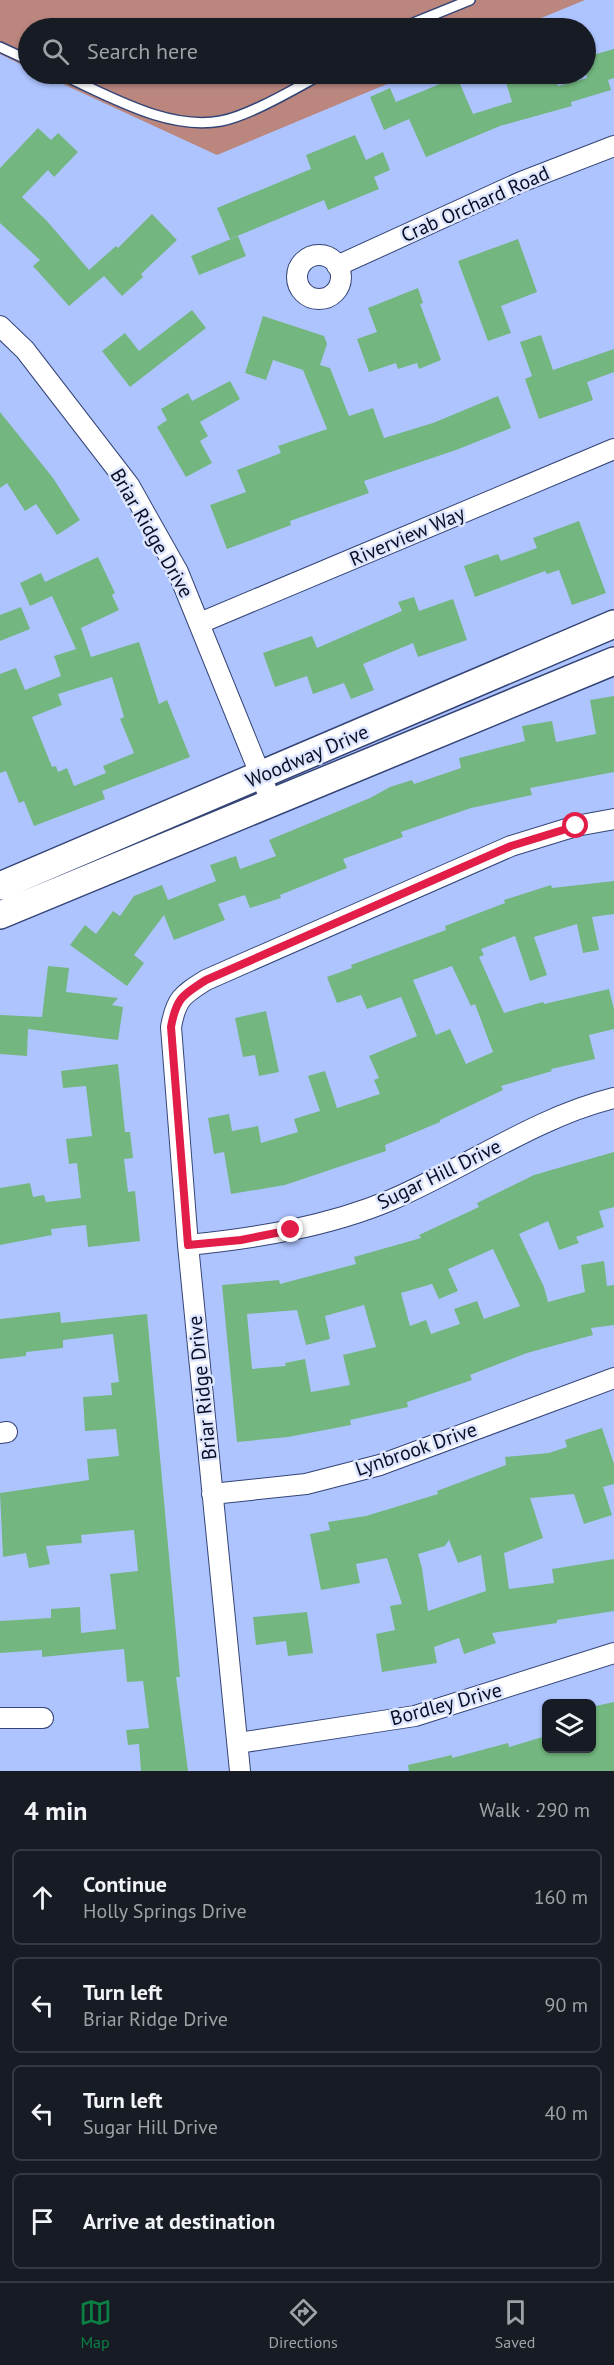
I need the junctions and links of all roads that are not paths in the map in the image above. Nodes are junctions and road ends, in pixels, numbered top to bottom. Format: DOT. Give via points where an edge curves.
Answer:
graph roads {
  1 [pos="470,0"];
  2 [pos="426,18"];
  3 [pos="0,47"];
  4 [pos="18,55"];
  5 [pos="84,84"];
  6 [pos="301,84"];
  7 [pos="614,146"];
  8 [pos="336,266"];
  9 [pos="0,326"];
  10 [pos="614,449"];
  11 [pos="200,623"];
  12 [pos="614,624"];
  13 [pos="614,661"];
  14 [pos="260,776"];
  15 [pos="271,801"];
  16 [pos="614,819"];
  17 [pos="0,886"];
  18 [pos="0,915"];
  19 [pos="614,1098"];
  20 [pos="188,1245"];
  21 [pos="614,1378"];
  22 [pos="212,1494"];
  23 [pos="614,1653"];
  24 [pos="43,1718"];
  25 [pos="0,1719"];
  26 [pos="238,1743"];
  27 [pos="240,1771"];
  1 -- 2 [label="lane"];
  3 -- 4 [label="lane"];
  5 -- 6 [label="lane" via="180,122 206,123 236,117"];
  7 -- 8 [label="street, Crab Orchard Road" via="521,182"];
  9 -- 11 [label="street, Briar Ridge Drive" via="25,350 129,485 178,572"];
  10 -- 11 [label="street, Riverview Way"];
  11 -- 14 [label="street, Briar Ridge Drive"];
  12 -- 14 [label="main road, Woodway Drive"];
  13 -- 15 [label="main road, Woodway Drive"];
  14 -- 15 [label="street, Briar Ridge Drive"];
  14 -- 17 [label="main road, Woodway Drive"];
  15 -- 18 [label="main road, Woodway Drive"];
  16 -- 20 [label="street, Briar Ridge Drive" via="511,846 186,992 174,1005 171,1027"];
  19 -- 20 [label="street, Sugar Hill Drive" via="547,1122 390,1200 291,1230"];
  20 -- 22 [label="street, Briar Ridge Drive"];
  21 -- 22 [label="street, Lynbrook Drive" via="380,1465 306,1484"];
  22 -- 26 [label="street, Briar Ridge Drive"];
  23 -- 26 [label="street, Bordley Drive" via="415,1716"];
  24 -- 25 [label="street"];
  26 -- 27 [label="street, Briar Ridge Drive"];
}
